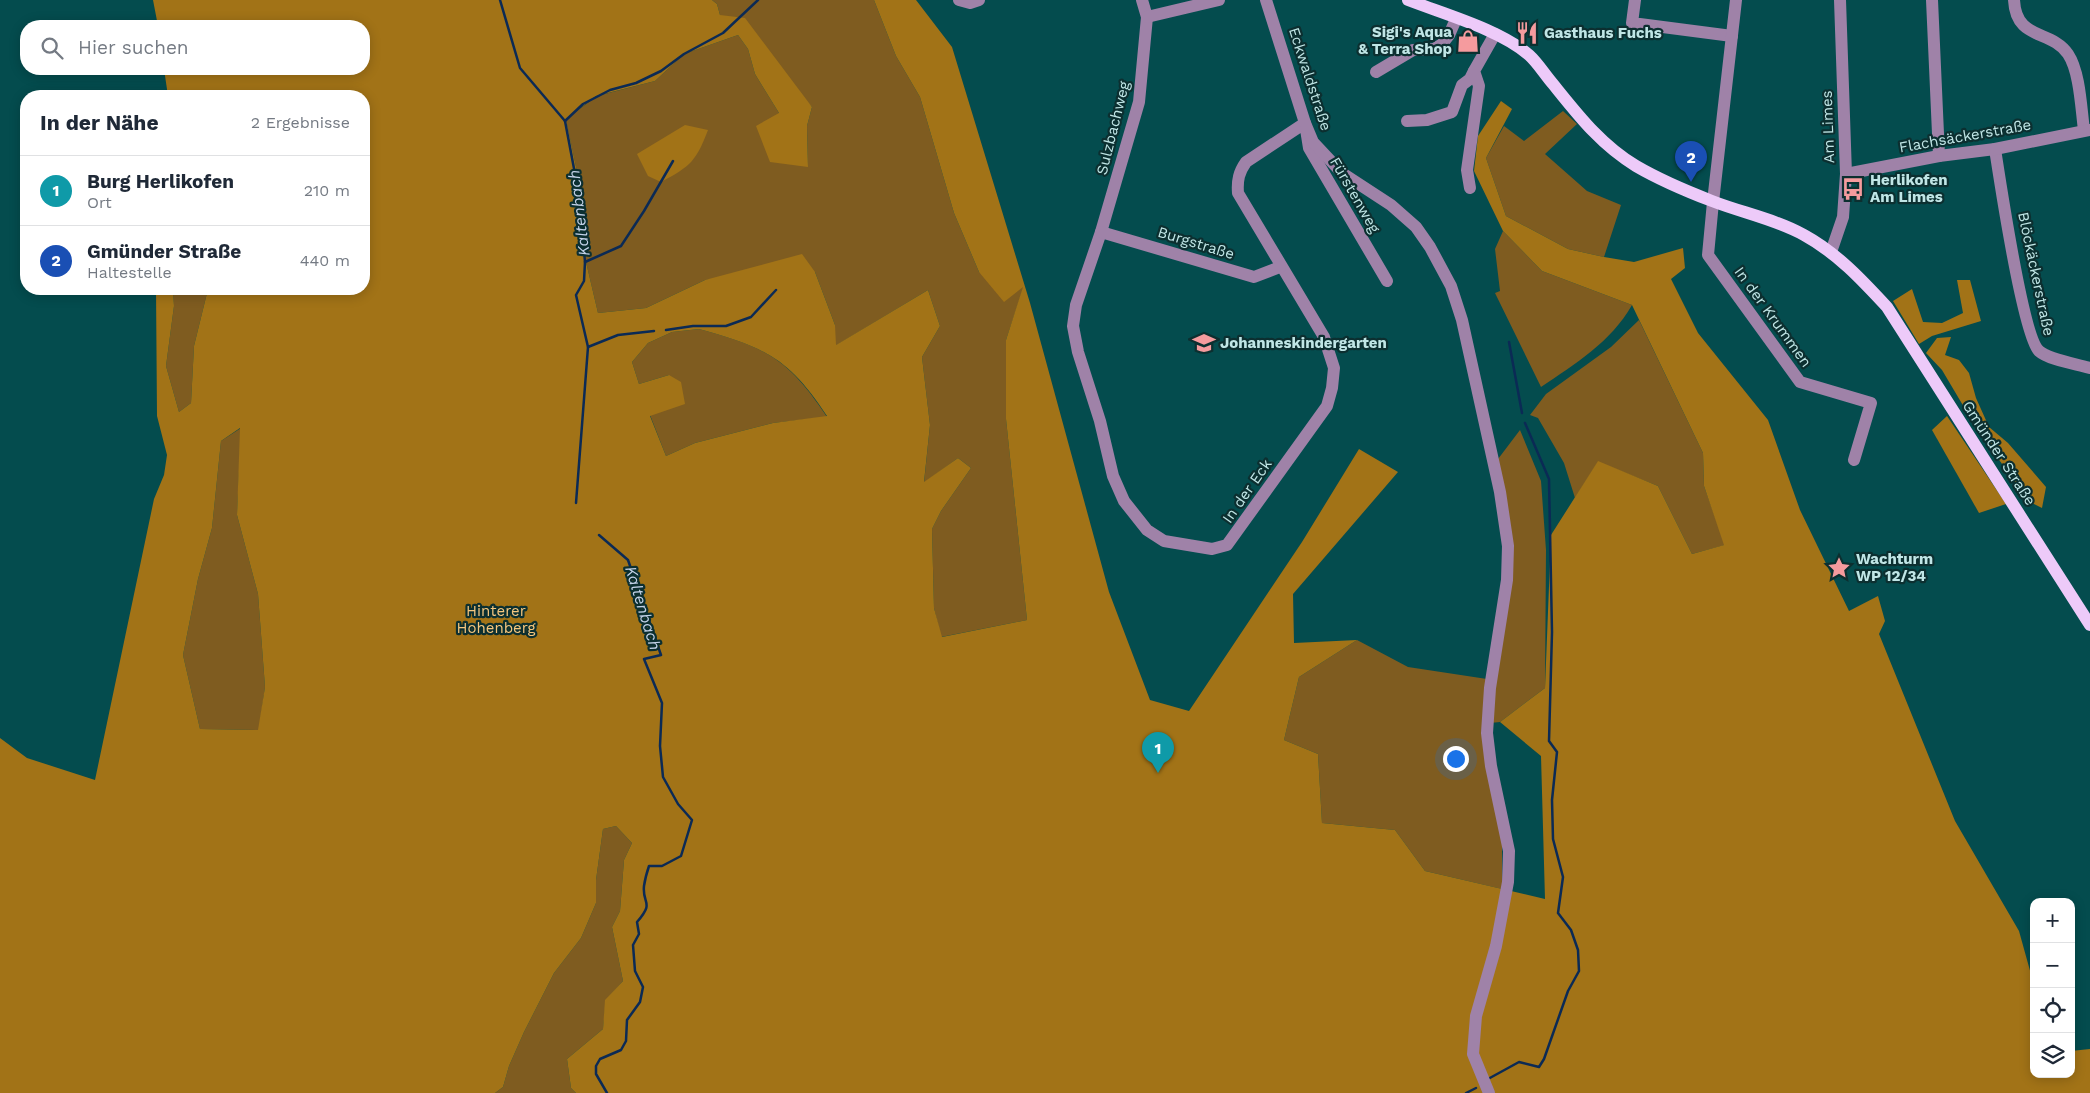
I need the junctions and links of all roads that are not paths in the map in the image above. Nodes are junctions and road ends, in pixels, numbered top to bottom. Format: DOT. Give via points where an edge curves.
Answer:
graph roads {
  1 [pos="959,0"];
  2 [pos="978,0"];
  3 [pos="1142,0"];
  4 [pos="1219,0"];
  5 [pos="1266,0"];
  6 [pos="1408,0"];
  7 [pos="1635,0"];
  8 [pos="1736,0"];
  9 [pos="1840,0"];
  10 [pos="1932,0"];
  11 [pos="2014,0"];
  12 [pos="1147,17"];
  13 [pos="1456,19"];
  14 [pos="1495,34"];
  15 [pos="1732,36"];
  16 [pos="1474,71"];
  17 [pos="1376,72"];
  18 [pos="1407,121"];
  19 [pos="1305,123"];
  20 [pos="2087,130"];
  21 [pos="1994,149"];
  22 [pos="1939,156"];
  23 [pos="1846,174"];
  24 [pos="1470,188"];
  25 [pos="1712,202"];
  26 [pos="1101,232"];
  27 [pos="1831,252"];
  28 [pos="1280,266"];
  29 [pos="1387,281"];
  30 [pos="2090,368"];
  31 [pos="1854,460"];
  32 [pos="2090,625"];
  33 [pos="1489,1093"];
  1 -- 2 [label="street"];
  3 -- 12 [label="street, Sulzbachweg"];
  4 -- 12 [label="street"];
  5 -- 19 [label="street, Eckwaldstraße"];
  6 -- 13 [label="main road, Gmünder Straße"];
  7 -- 15 [label="street" via="1632,23"];
  8 -- 15 [label="street"];
  9 -- 23 [label="street, Am Limes"];
  10 -- 22 [label="street"];
  11 -- 20 [label="street" via="2023,26 2055,42 2075,67"];
  12 -- 26 [label="street, Sulzbachweg" via="1140,102"];
  13 -- 14 [label="main road, Gmünder Straße"];
  13 -- 17 [label="street" via="1442,44 1434,49 1413,50"];
  14 -- 16 [label="street"];
  14 -- 25 [label="main road, Gmünder Straße" via="1530,56 1604,143 1635,165"];
  15 -- 25 [label="street"];
  16 -- 18 [label="street" via="1462,85 1452,112 1427,120"];
  16 -- 24 [label="street" via="1479,86 1467,170"];
  19 -- 28 [label="street, In der Eck" via="1246,162 1237,180 1238,192"];
  19 -- 29 [label="street, Fürstenweg" via="1309,148"];
  19 -- 33 [label="street, Eckwaldstraße" via="1313,142 1342,173 1391,205 1416,227 1451,286 1462,320 1500,492 1508,546 1507,580 1490,688 1487,733 1509,851 1508,882 1496,946 1476,1016 1473,1054"];
  20 -- 21 [label="street, Flachsäckerstraße"];
  21 -- 22 [label="street, Flachsäckerstraße"];
  21 -- 30 [label="street, Blöckäckerstraße" via="2024,309 2034,344 2041,352"];
  22 -- 23 [label="street, Flachsäckerstraße"];
  23 -- 27 [label="street, Am Limes" via="1843,218"];
  25 -- 27 [label="main road, Gmünder Straße" via="1778,222"];
  25 -- 31 [label="street, In der Krummen" via="1708,255 1800,382 1871,403"];
  26 -- 28 [label="street, Burgstraße" via="1254,277"];
  26 -- 28 [label="street, In der Eck" via="1076,305 1073,326 1078,352 1113,476 1124,501 1147,530 1164,541 1212,549 1227,545 1327,406 1334,368 1331,354"];
  27 -- 32 [label="main road, Gmünder Straße" via="1887,307"];
}
